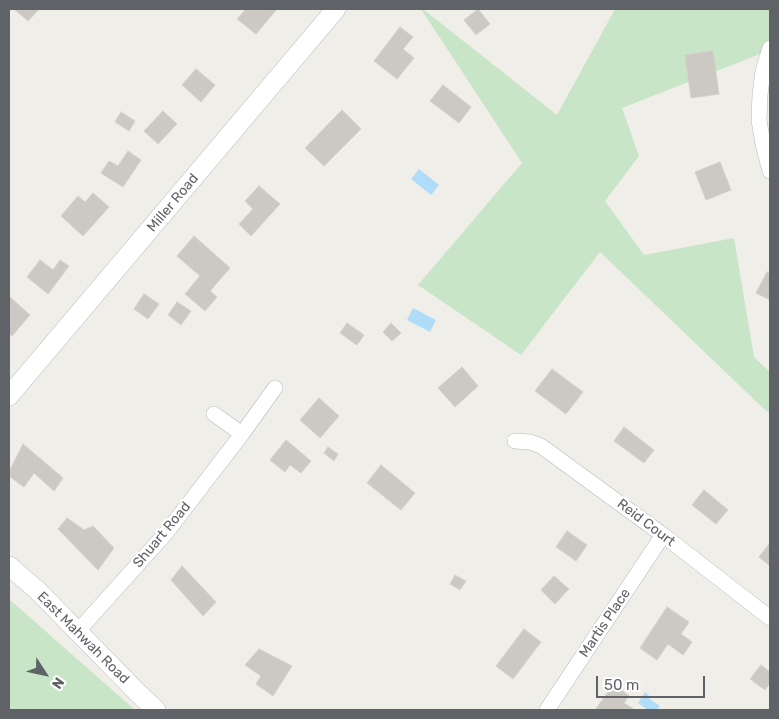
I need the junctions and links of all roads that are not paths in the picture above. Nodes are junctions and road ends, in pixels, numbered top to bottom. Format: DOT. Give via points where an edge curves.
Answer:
graph roads {
  1 [pos="336,9"];
  2 [pos="770,48"];
  3 [pos="770,171"];
  4 [pos="275,388"];
  5 [pos="9,396"];
  6 [pos="214,414"];
  7 [pos="242,434"];
  8 [pos="515,441"];
  9 [pos="663,535"];
  10 [pos="9,566"];
  11 [pos="770,618"];
  12 [pos="78,631"];
  13 [pos="156,710"];
  14 [pos="547,710"];
  1 -- 5 [label="street, Miller Road"];
  2 -- 3 [label="street" via="763,71 759,120"];
  4 -- 7 [label="street, Shuart Road"];
  6 -- 7 [label="street"];
  7 -- 12 [label="street, Shuart Road" via="166,532"];
  8 -- 9 [label="street, Reid Court" via="541,446"];
  9 -- 11 [label="street, Reid Court"];
  9 -- 14 [label="street, Martis Place"];
  10 -- 12 [label="street, East Mahwah Road"];
  12 -- 13 [label="street, East Mahwah Road"];
}
